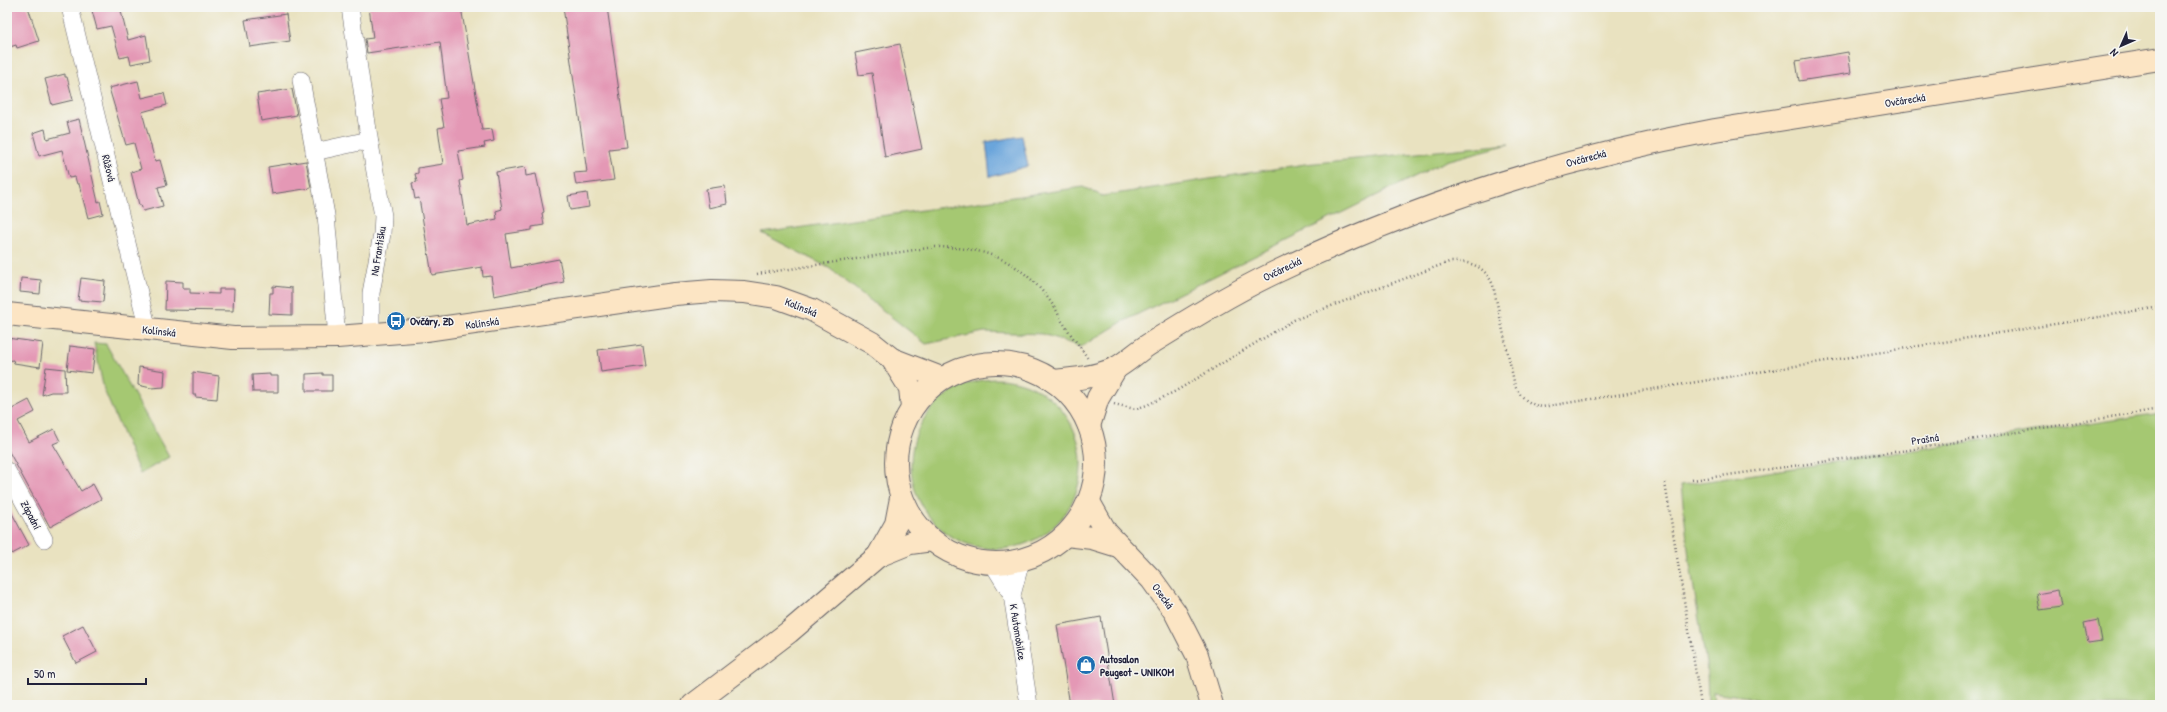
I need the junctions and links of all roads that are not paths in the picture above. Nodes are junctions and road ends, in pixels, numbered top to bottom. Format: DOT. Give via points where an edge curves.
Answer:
graph roads {
  1 [pos="70,7"];
  2 [pos="350,7"];
  3 [pos="2160,59"];
  4 [pos="301,80"];
  5 [pos="370,144"];
  6 [pos="314,152"];
  7 [pos="7,314"];
  8 [pos="148,330"];
  9 [pos="371,335"];
  10 [pos="337,338"];
  11 [pos="892,358"];
  12 [pos="1116,368"];
  13 [pos="941,378"];
  14 [pos="1053,380"];
  15 [pos="912,407"];
  16 [pos="1089,426"];
  17 [pos="7,471"];
  18 [pos="902,498"];
  19 [pos="1089,502"];
  20 [pos="1066,535"];
  21 [pos="44,539"];
  22 [pos="932,540"];
  23 [pos="1118,546"];
  24 [pos="878,556"];
  25 [pos="1021,560"];
  26 [pos="993,564"];
  27 [pos="1012,596"];
  28 [pos="693,705"];
  29 [pos="1029,705"];
  30 [pos="1212,705"];
  1 -- 8 [label="street, Růžová"];
  2 -- 5 [label="street, Na Františku"];
  3 -- 12 [label="main road, Ovčárecká" via="1715,130 1614,150 1537,172 1419,212 1275,272 1186,322"];
  4 -- 6 [label="street"];
  5 -- 6 [label="street" via="360,142"];
  5 -- 9 [label="street, Na Františku" via="383,216 371,293"];
  6 -- 10 [label="street" via="326,215"];
  7 -- 8 [label="main road, Kolínská"];
  8 -- 10 [label="main road, Kolínská" via="233,338"];
  9 -- 10 [label="main road, Kolínská"];
  9 -- 11 [label="main road, Kolínská" via="426,330 675,294 744,292 776,297 812,310 872,343"];
  11 -- 13 [label="main road, Kolínská"];
  11 -- 15 [label="main road, Kolínská" via="910,388"];
  12 -- 14 [label="main road, Ovčárecká" via="1083,378"];
  12 -- 16 [label="main road" via="1098,398"];
  13 -- 14 [label="main road" via="962,368 993,363 1032,369"];
  13 -- 15 [label="main road"];
  14 -- 16 [label="main road" via="1074,400"];
  15 -- 18 [label="main road" via="901,428 896,451 896,475"];
  16 -- 19 [label="main road" via="1096,464"];
  17 -- 21 [label="street, Západní"];
  18 -- 22 [label="main road" via="914,521"];
  18 -- 24 [label="main road" via="896,524"];
  19 -- 20 [label="main road" via="1079,520"];
  19 -- 23 [label="main road, Osecká" via="1106,532"];
  20 -- 23 [label="main road" via="1092,538"];
  20 -- 25 [label="main road" via="1045,551"];
  22 -- 24 [label="main road" via="910,543"];
  22 -- 26 [label="main road" via="950,553 971,561"];
  23 -- 30 [label="main road, Osecká" via="1152,580 1180,620 1199,659"];
  24 -- 28 [label="main road" via="789,632"];
  25 -- 26 [label="main road"];
  25 -- 27 [label="street, K Automobilce"];
  26 -- 27 [label="street"];
  27 -- 29 [label="street, K Automobilce"];
}
